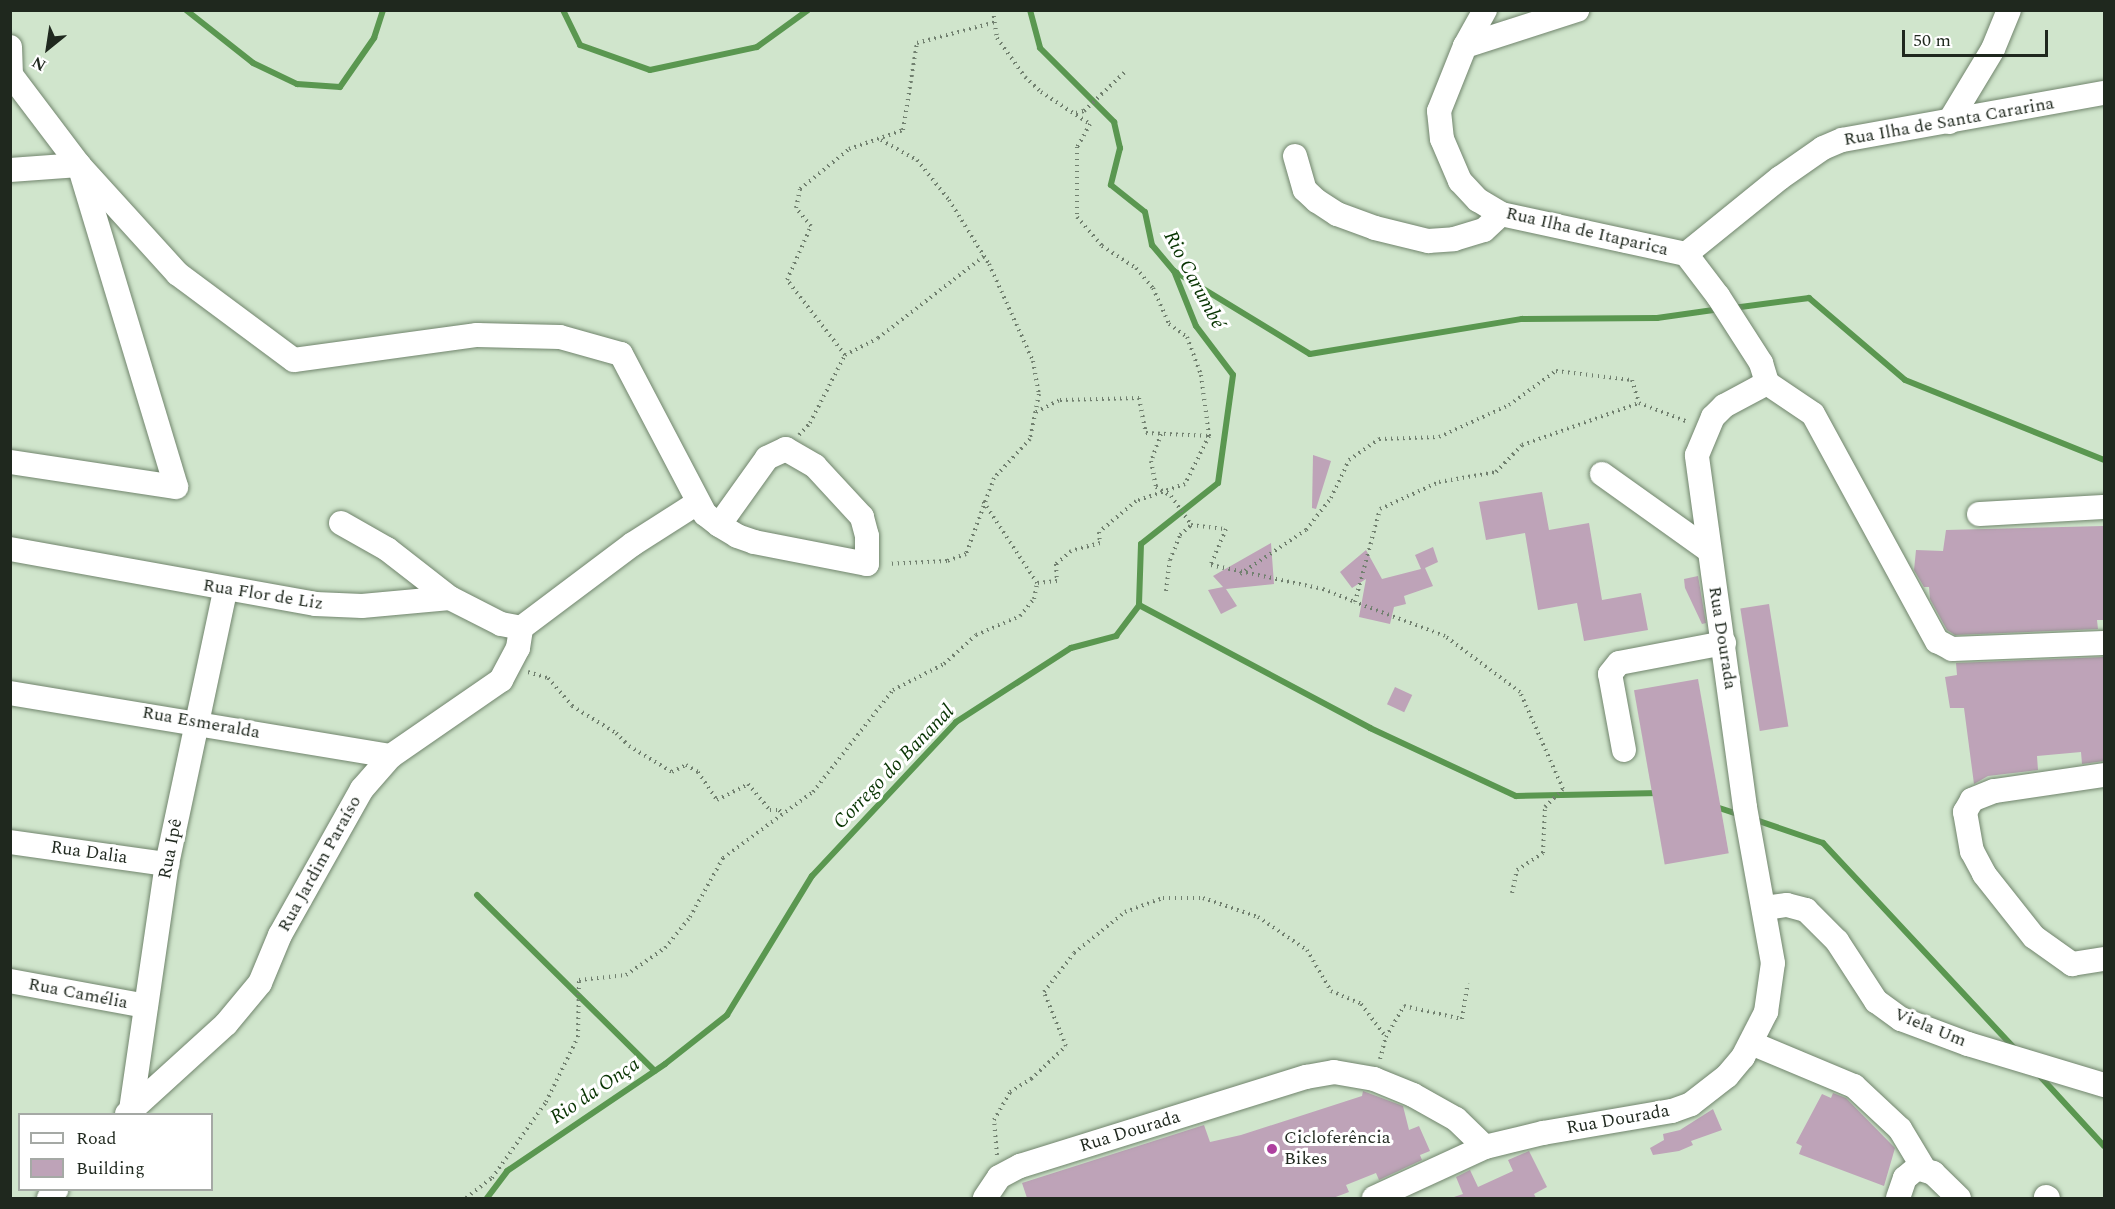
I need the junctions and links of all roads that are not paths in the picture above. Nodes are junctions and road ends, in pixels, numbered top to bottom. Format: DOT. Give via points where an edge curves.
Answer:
graph roads {
  1 [pos="1485,10"];
  2 [pos="1577,10"];
  3 [pos="2009,10"];
  4 [pos="1465,46"];
  5 [pos="10,47"];
  6 [pos="2104,93"];
  7 [pos="1949,122"];
  8 [pos="1295,156"];
  9 [pos="79,165"];
  10 [pos="10,170"];
  11 [pos="1501,214"];
  12 [pos="1686,254"];
  13 [pos="1767,383"];
  14 [pos="10,462"];
  15 [pos="1602,474"];
  16 [pos="697,503"];
  17 [pos="2104,507"];
  18 [pos="1979,514"];
  19 [pos="341,524"];
  20 [pos="719,525"];
  21 [pos="10,549"];
  22 [pos="1707,549"];
  23 [pos="408,565"];
  24 [pos="225,590"];
  25 [pos="450,598"];
  26 [pos="389,603"];
  27 [pos="516,628"];
  28 [pos="1724,643"];
  29 [pos="2104,643"];
  30 [pos="10,693"];
  31 [pos="195,721"];
  32 [pos="1624,750"];
  33 [pos="391,756"];
  34 [pos="2104,775"];
  35 [pos="10,842"];
  36 [pos="167,864"];
  37 [pos="1765,908"];
  38 [pos="2104,959"];
  39 [pos="10,981"];
  40 [pos="146,1006"];
  41 [pos="1751,1043"];
  42 [pos="2104,1084"];
  43 [pos="129,1112"];
  44 [pos="1485,1147"];
  45 [pos="1921,1168"];
  46 [pos="986,1198"];
  47 [pos="1374,1198"];
  48 [pos="1898,1198"];
  49 [pos="1959,1198"];
  1 -- 4 [label="street, Rua Ilha de Itaparica"];
  2 -- 4 [label="street"];
  3 -- 7 [label="street" via="1993,50"];
  4 -- 11 [label="street, Rua Ilha de Itaparica" via="1440,111 1442,139 1460,181 1478,201"];
  5 -- 9 [label="street" via="11,75"];
  6 -- 7 [label="street, Rua Ilha de Santa Cararina"];
  7 -- 12 [label="street, Rua Ilha de Santa Cararina" via="1866,135 1823,148 1707,233"];
  8 -- 11 [label="street" via="1305,190 1317,201 1337,214 1376,228 1428,241 1454,239 1484,230"];
  9 -- 10 [label="street"];
  9 -- 14 [label="street" via="176,487"];
  9 -- 16 [label="street" via="178,274 294,360 477,335 560,337 621,354"];
  11 -- 12 [label="street, Rua Ilha de Itaparica"];
  12 -- 13 [label="street, Rua Ilha de Itaparica" via="1725,305 1761,363"];
  13 -- 22 [label="street, Rua Dourada" via="1724,406 1705,429 1697,455 1697,475"];
  13 -- 29 [label="street" via="1800,402 1826,434 1937,641 1952,649"];
  15 -- 22 [label="street"];
  16 -- 20 [label="street"];
  16 -- 27 [label="street" via="633,543"];
  17 -- 18 [label="street"];
  19 -- 23 [label="street"];
  20 -- 20 [label="street" via="767,458 786,449 815,466 862,517 867,564 754,542"];
  21 -- 24 [label="street, Rua Flor de Liz"];
  22 -- 28 [label="street, Rua Dourada"];
  23 -- 25 [label="street"];
  23 -- 26 [label="street"];
  24 -- 26 [label="street, Rua Flor de Liz" via="336,606"];
  24 -- 31 [label="street, Rua Ipê"];
  25 -- 26 [label="street, Rua Flor de Liz"];
  25 -- 27 [label="street"];
  27 -- 33 [label="street, Rua Jardim Paraíso" via="511,666 490,690"];
  28 -- 32 [label="street" via="1619,663 1610,674"];
  28 -- 37 [label="street, Rua Dourada" via="1744,807"];
  30 -- 31 [label="street, Rua Esmeralda"];
  31 -- 33 [label="street, Rua Esmeralda"];
  31 -- 36 [label="street, Rua Ipê"];
  33 -- 43 [label="street, Rua Jardim Paraíso" via="348,808 280,935 260,983 226,1024"];
  34 -- 38 [label="street" via="1994,791 1972,800 1965,812 1972,851 1984,874 2019,920 2056,957 2079,965"];
  35 -- 36 [label="street, Rua Dalia"];
  36 -- 40 [label="street, Rua Ipê"];
  37 -- 41 [label="street, Rua Dourada" via="1773,963 1772,988"];
  37 -- 42 [label="street, Viela Um" via="1787,905 1806,910 1843,948 1876,1001 1901,1019 1968,1044"];
  39 -- 40 [label="street, Rua Camélia"];
  40 -- 43 [label="street, Rua Ipê"];
  41 -- 44 [label="street, Rua Dourada" via="1727,1076 1691,1104 1645,1118 1543,1133"];
  41 -- 45 [label="street" via="1854,1086 1900,1129"];
  44 -- 46 [label="street, Rua Dourada" via="1456,1119 1413,1095 1357,1074 1334,1072 1306,1077 1020,1166 999,1177"];
  44 -- 47 [label="street"];
  45 -- 48 [label="street" via="1905,1178"];
  45 -- 49 [label="street" via="1945,1182"];
}
